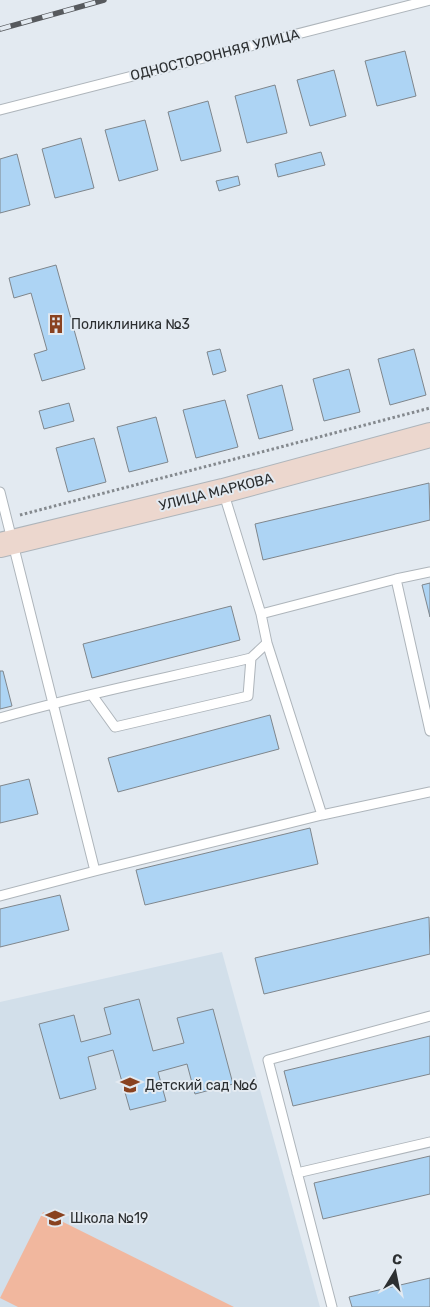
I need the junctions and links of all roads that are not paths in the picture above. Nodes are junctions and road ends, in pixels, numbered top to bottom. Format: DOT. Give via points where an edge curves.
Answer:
graph roads {
  1 [pos="430,0"];
  2 [pos="0,110"];
  3 [pos="430,435"];
  4 [pos="223,491"];
  5 [pos="0,492"];
  6 [pos="6,543"];
  7 [pos="430,572"];
  8 [pos="396,579"];
  9 [pos="261,614"];
  10 [pos="266,643"];
  11 [pos="251,658"];
  12 [pos="92,695"];
  13 [pos="53,702"];
  14 [pos="0,718"];
  15 [pos="430,731"];
  16 [pos="430,792"];
  17 [pos="322,815"];
  18 [pos="95,871"];
  19 [pos="0,896"];
  20 [pos="430,1016"];
  21 [pos="430,1142"];
  22 [pos="297,1173"];
  23 [pos="332,1307"];
  1 -- 2 [label="lane, ОДНОСТОРОННЯЯ УЛИЦА"];
  3 -- 4 [label="main road, УЛИЦА МАРКОВА"];
  4 -- 6 [label="main road, УЛИЦА МАРКОВА"];
  4 -- 9 [label="lane"];
  5 -- 6 [label="lane" via="7,519"];
  6 -- 13 [label="lane"];
  7 -- 8 [label="lane"];
  8 -- 9 [label="lane"];
  8 -- 15 [label="lane"];
  9 -- 10 [label="lane"];
  10 -- 11 [label="lane"];
  10 -- 17 [label="lane"];
  11 -- 12 [label="lane"];
  11 -- 12 [label="lane" via="248,696 115,727"];
  12 -- 13 [label="lane"];
  13 -- 14 [label="lane"];
  13 -- 18 [label="lane"];
  16 -- 17 [label="lane"];
  17 -- 18 [label="lane"];
  18 -- 19 [label="lane"];
  20 -- 22 [label="lane" via="268,1060"];
  21 -- 22 [label="lane"];
  22 -- 23 [label="lane"];
}
